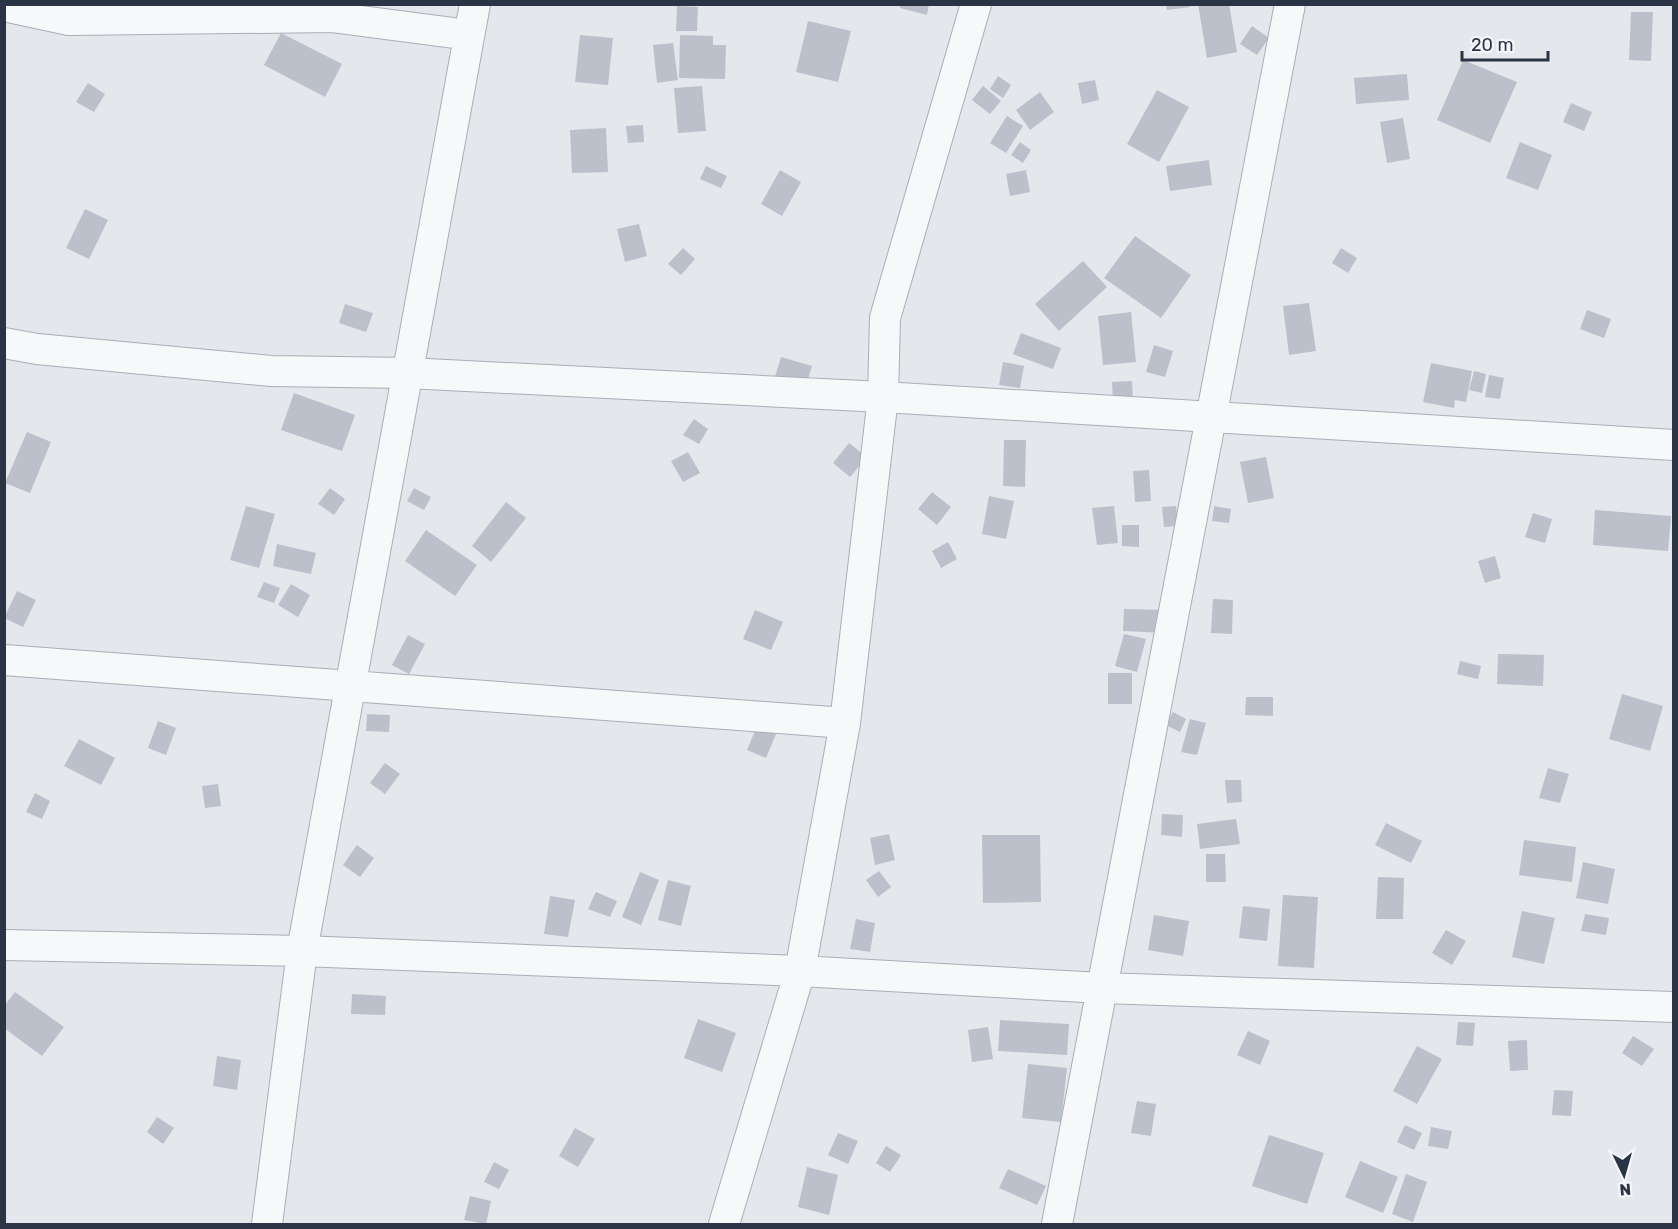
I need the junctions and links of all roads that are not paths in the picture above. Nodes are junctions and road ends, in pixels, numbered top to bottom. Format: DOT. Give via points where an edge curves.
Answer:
graph roads {
  1 [pos="475,4"];
  2 [pos="976,4"];
  3 [pos="1290,4"];
  4 [pos="4,6"];
  5 [pos="469,35"];
  6 [pos="4,343"];
  7 [pos="407,373"];
  8 [pos="883,397"];
  9 [pos="1211,418"];
  10 [pos="1674,446"];
  11 [pos="4,660"];
  12 [pos="350,686"];
  13 [pos="845,723"];
  14 [pos="4,945"];
  15 [pos="302,951"];
  16 [pos="800,971"];
  17 [pos="1102,988"];
  18 [pos="1674,1007"];
  19 [pos="267,1224"];
  20 [pos="724,1224"];
  21 [pos="1056,1224"];
  1 -- 5 [label="street"];
  2 -- 8 [label="street" via="885,318"];
  3 -- 9 [label="street"];
  4 -- 5 [label="street" via="69,20 331,17"];
  5 -- 7 [label="street"];
  6 -- 7 [label="street" via="270,371"];
  7 -- 8 [label="street"];
  7 -- 12 [label="street"];
  8 -- 9 [label="street"];
  8 -- 13 [label="street"];
  9 -- 10 [label="street"];
  9 -- 17 [label="street"];
  11 -- 12 [label="street"];
  12 -- 13 [label="street"];
  12 -- 15 [label="street"];
  13 -- 16 [label="street"];
  14 -- 15 [label="street"];
  15 -- 16 [label="street"];
  15 -- 19 [label="street"];
  16 -- 17 [label="street"];
  16 -- 20 [label="street"];
  17 -- 18 [label="street"];
  17 -- 21 [label="street"];
}
